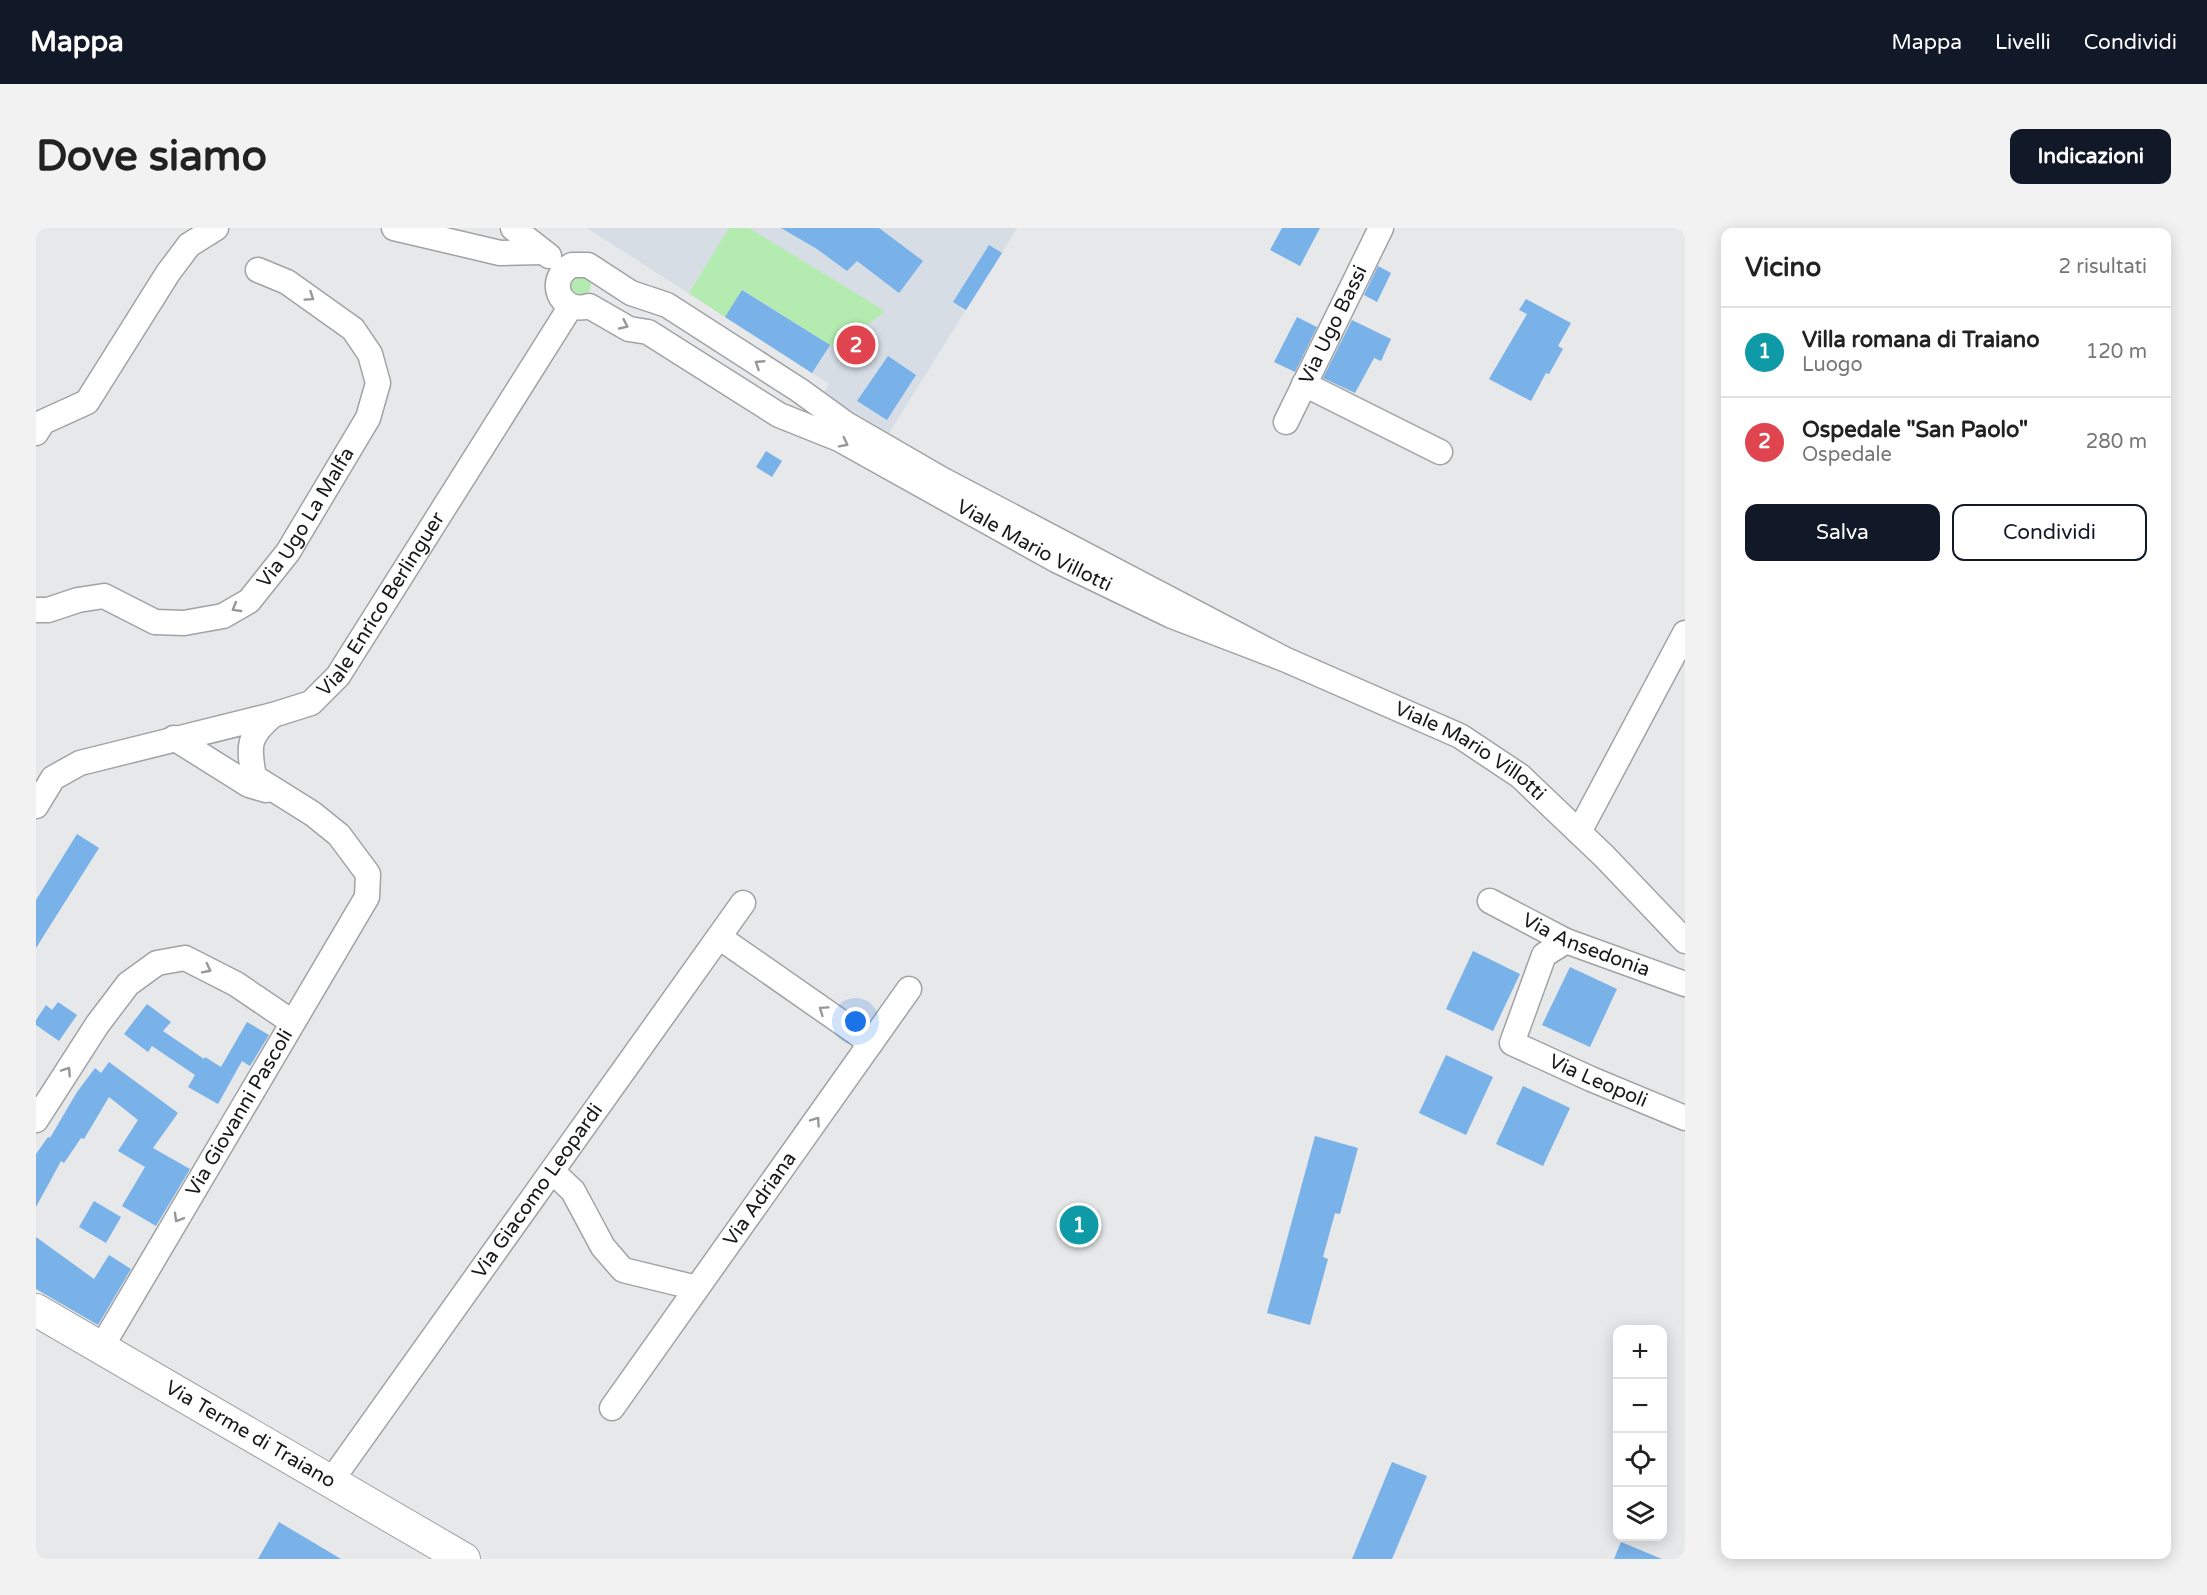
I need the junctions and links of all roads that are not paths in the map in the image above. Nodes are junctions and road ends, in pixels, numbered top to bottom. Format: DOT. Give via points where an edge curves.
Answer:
graph roads {
  1 [pos="216,228"];
  2 [pos="394,228"];
  3 [pos="513,228"];
  4 [pos="1381,228"];
  5 [pos="543,252"];
  6 [pos="565,269"];
  7 [pos="258,270"];
  8 [pos="596,270"];
  9 [pos="580,306"];
  10 [pos="1304,384"];
  11 [pos="807,397"];
  12 [pos="790,420"];
  13 [pos="1286,422"];
  14 [pos="36,433"];
  15 [pos="1440,452"];
  16 [pos="36,610"];
  17 [pos="1685,633"];
  18 [pos="1284,659"];
  19 [pos="273,715"];
  20 [pos="174,738"];
  21 [pos="280,794"];
  22 [pos="36,806"];
  23 [pos="1579,832"];
  24 [pos="1490,901"];
  25 [pos="744,903"];
  26 [pos="719,937"];
  27 [pos="1566,941"];
  28 [pos="1685,941"];
  29 [pos="1685,984"];
  30 [pos="909,989"];
  31 [pos="292,1022"];
  32 [pos="871,1043"];
  33 [pos="1685,1118"];
  34 [pos="36,1120"];
  35 [pos="553,1172"];
  36 [pos="697,1288"];
  37 [pos="36,1310"];
  38 [pos="101,1348"];
  39 [pos="612,1408"];
  40 [pos="331,1481"];
  41 [pos="464,1559"];
  1 -- 14 [label="street" via="189,245 168,273 87,402 43,422"];
  2 -- 5 [label="street" via="500,254"];
  3 -- 5 [label="street"];
  4 -- 10 [label="street, Via Ugo Bassi"];
  5 -- 6 [label="street"];
  6 -- 8 [label="street" via="579,263"];
  6 -- 9 [label="street" via="558,280 562,299"];
  7 -- 16 [label="street, Via Ugo La Malfa, one-way" via="287,282 353,329 370,354 378,383 368,418 288,552 249,601 223,616 184,623 155,622 104,597"];
  8 -- 9 [label="street" via="602,279 602,291 597,300"];
  11 -- 8 [label="street, Viale Mario Villotti, one-way" via="668,305 630,293"];
  9 -- 12 [label="street, Viale Mario Villotti, one-way" via="629,329 648,332"];
  9 -- 19 [label="street, Viale Enrico Berlinguer" via="338,676 311,703"];
  10 -- 13 [label="street, Via Ugo Bassi"];
  10 -- 15 [label="street"];
  11 -- 12 [label="street"];
  11 -- 18 [label="street, Viale Mario Villotti" via="940,479"];
  12 -- 18 [label="street, Viale Mario Villotti, one-way" via="839,440 1056,560 1172,616"];
  17 -- 23 [label="street"];
  18 -- 23 [label="street, Viale Mario Villotti" via="1460,736 1520,776"];
  19 -- 20 [label="street, Viale Enrico Berlinguer"];
  19 -- 21 [label="street" via="256,729 250,753 254,777"];
  20 -- 21 [label="street" via="249,785"];
  20 -- 22 [label="street, Viale Enrico Berlinguer" via="80,763 53,778"];
  21 -- 31 [label="street, Via Giovanni Pascoli" via="339,835 368,874 367,897"];
  23 -- 28 [label="street, Viale Mario Villotti"];
  24 -- 27 [label="street, Via Ansedonia"];
  25 -- 26 [label="street, Via Giacomo Leopardi"];
  32 -- 26 [label="street, one-way"];
  26 -- 35 [label="street, Via Giacomo Leopardi"];
  27 -- 29 [label="street, Via Ansedonia"];
  27 -- 33 [label="street, Via Leopoli" via="1544,955 1512,1043"];
  30 -- 32 [label="street, Via Adriana"];
  34 -- 31 [label="street, one-way" via="128,984 157,963 185,958 236,984"];
  31 -- 38 [label="street, Via Giovanni Pascoli, one-way"];
  36 -- 32 [label="street, Via Adriana, one-way"];
  35 -- 36 [label="street" via="573,1191 603,1247 623,1270"];
  35 -- 40 [label="street, Via Giacomo Leopardi"];
  36 -- 39 [label="street, Via Adriana"];
  37 -- 38 [label="main road, Via Terme di Traiano"];
  38 -- 40 [label="main road, Via Terme di Traiano"];
  40 -- 41 [label="main road, Via Terme di Traiano"];
}
